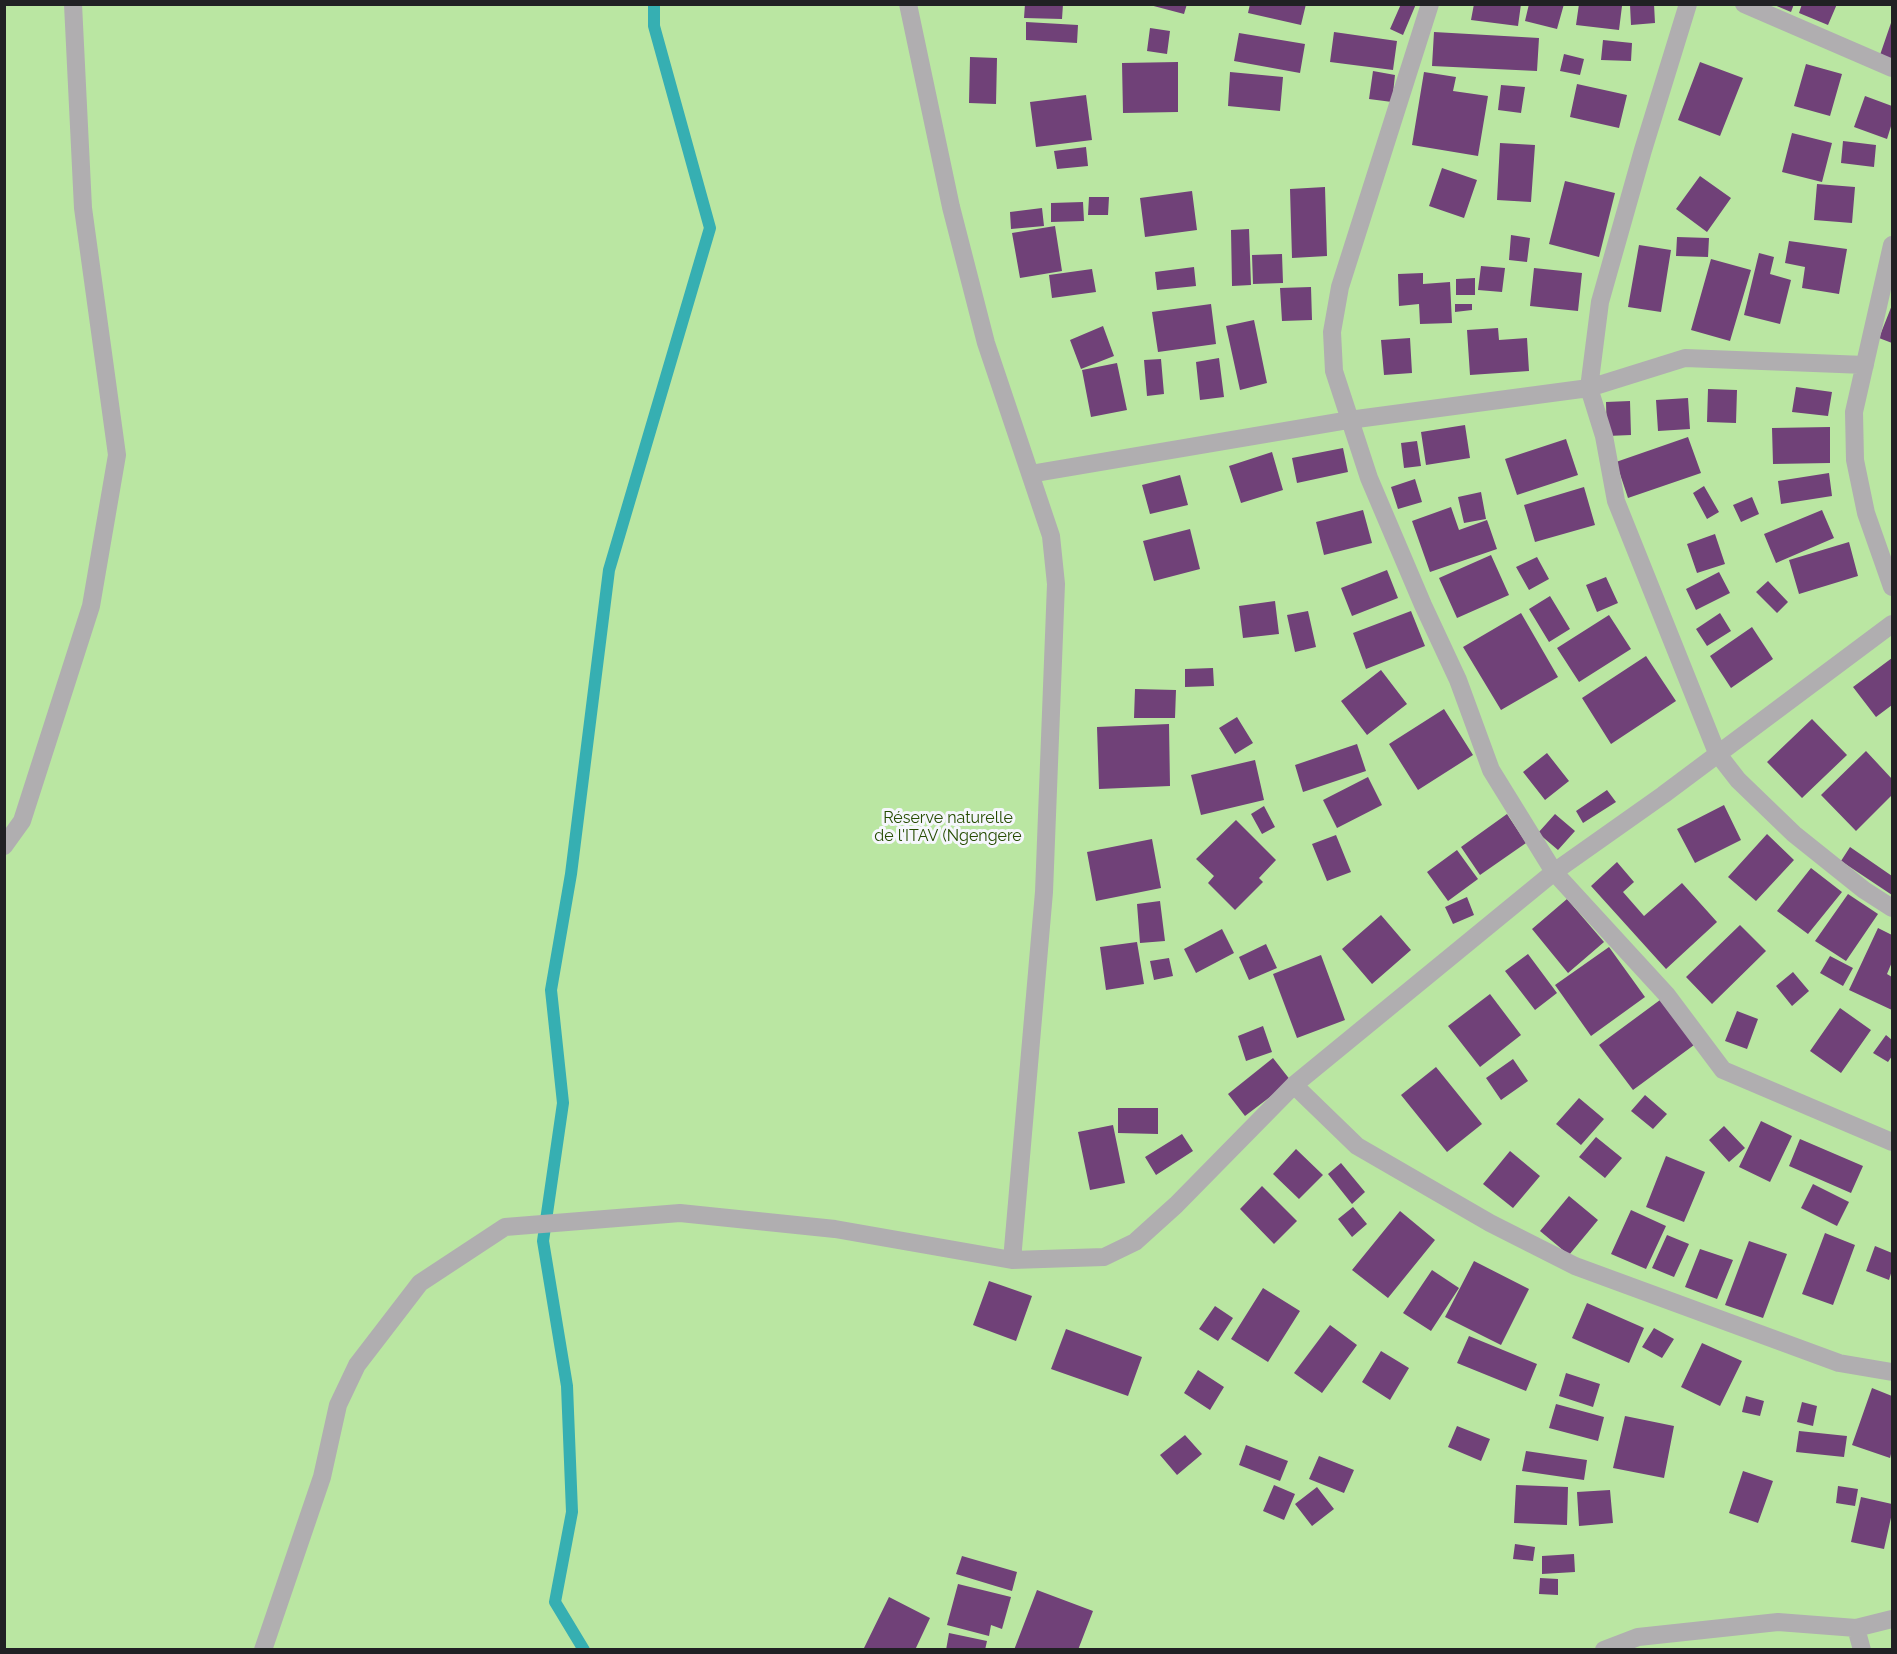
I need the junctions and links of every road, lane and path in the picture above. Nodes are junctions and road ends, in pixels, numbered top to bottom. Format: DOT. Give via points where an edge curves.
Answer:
graph roads {
  1 [pos="73,4"];
  2 [pos="908,4"];
  3 [pos="1430,4"];
  4 [pos="1688,4"];
  5 [pos="1744,4"];
  6 [pos="1893,68"];
  7 [pos="1893,245"];
  8 [pos="1865,365"];
  9 [pos="1589,388"];
  10 [pos="1349,420"];
  11 [pos="1030,474"];
  12 [pos="1893,587"];
  13 [pos="1893,624"];
  14 [pos="1718,753"];
  15 [pos="4,846"];
  16 [pos="1554,872"];
  17 [pos="1893,908"];
  18 [pos="1293,1085"];
  19 [pos="1893,1142"];
  20 [pos="1012,1260"];
  21 [pos="1893,1372"];
  22 [pos="1893,1619"];
  23 [pos="1856,1628"];
  24 [pos="263,1650"];
  25 [pos="1604,1650"];
  26 [pos="1862,1650"];
  1 -- 15 [label="street" via="83,208 117,455 91,606 22,821"];
  2 -- 11 [label="street" via="951,207 983,332"];
  3 -- 10 [label="street" via="1340,287 1332,332 1334,371"];
  4 -- 9 [label="street" via="1600,302"];
  5 -- 6 [label="street"];
  7 -- 8 [label="street"];
  8 -- 9 [label="street" via="1685,358"];
  8 -- 12 [label="street" via="1854,412 1855,460 1866,513"];
  9 -- 10 [label="street"];
  9 -- 14 [label="street" via="1604,436 1616,501"];
  10 -- 11 [label="street"];
  10 -- 16 [label="street" via="1369,478 1458,680 1491,770"];
  11 -- 20 [label="street" via="1051,536 1056,584 1044,892"];
  13 -- 14 [label="street"];
  14 -- 16 [label="street"];
  14 -- 17 [label="street" via="1738,780 1794,834"];
  16 -- 18 [label="street"];
  16 -- 19 [label="street" via="1666,994 1723,1070"];
  18 -- 20 [label="street" via="1135,1242 1104,1257"];
  18 -- 21 [label="street" via="1358,1146 1490,1223 1575,1266 1839,1363"];
  20 -- 24 [label="street" via="835,1230 680,1213 505,1227 420,1283 357,1365 338,1405 322,1477"];
  22 -- 23 [label="street"];
  23 -- 25 [label="street" via="1778,1622 1638,1637"];
  23 -- 26 [label="street"];
}
